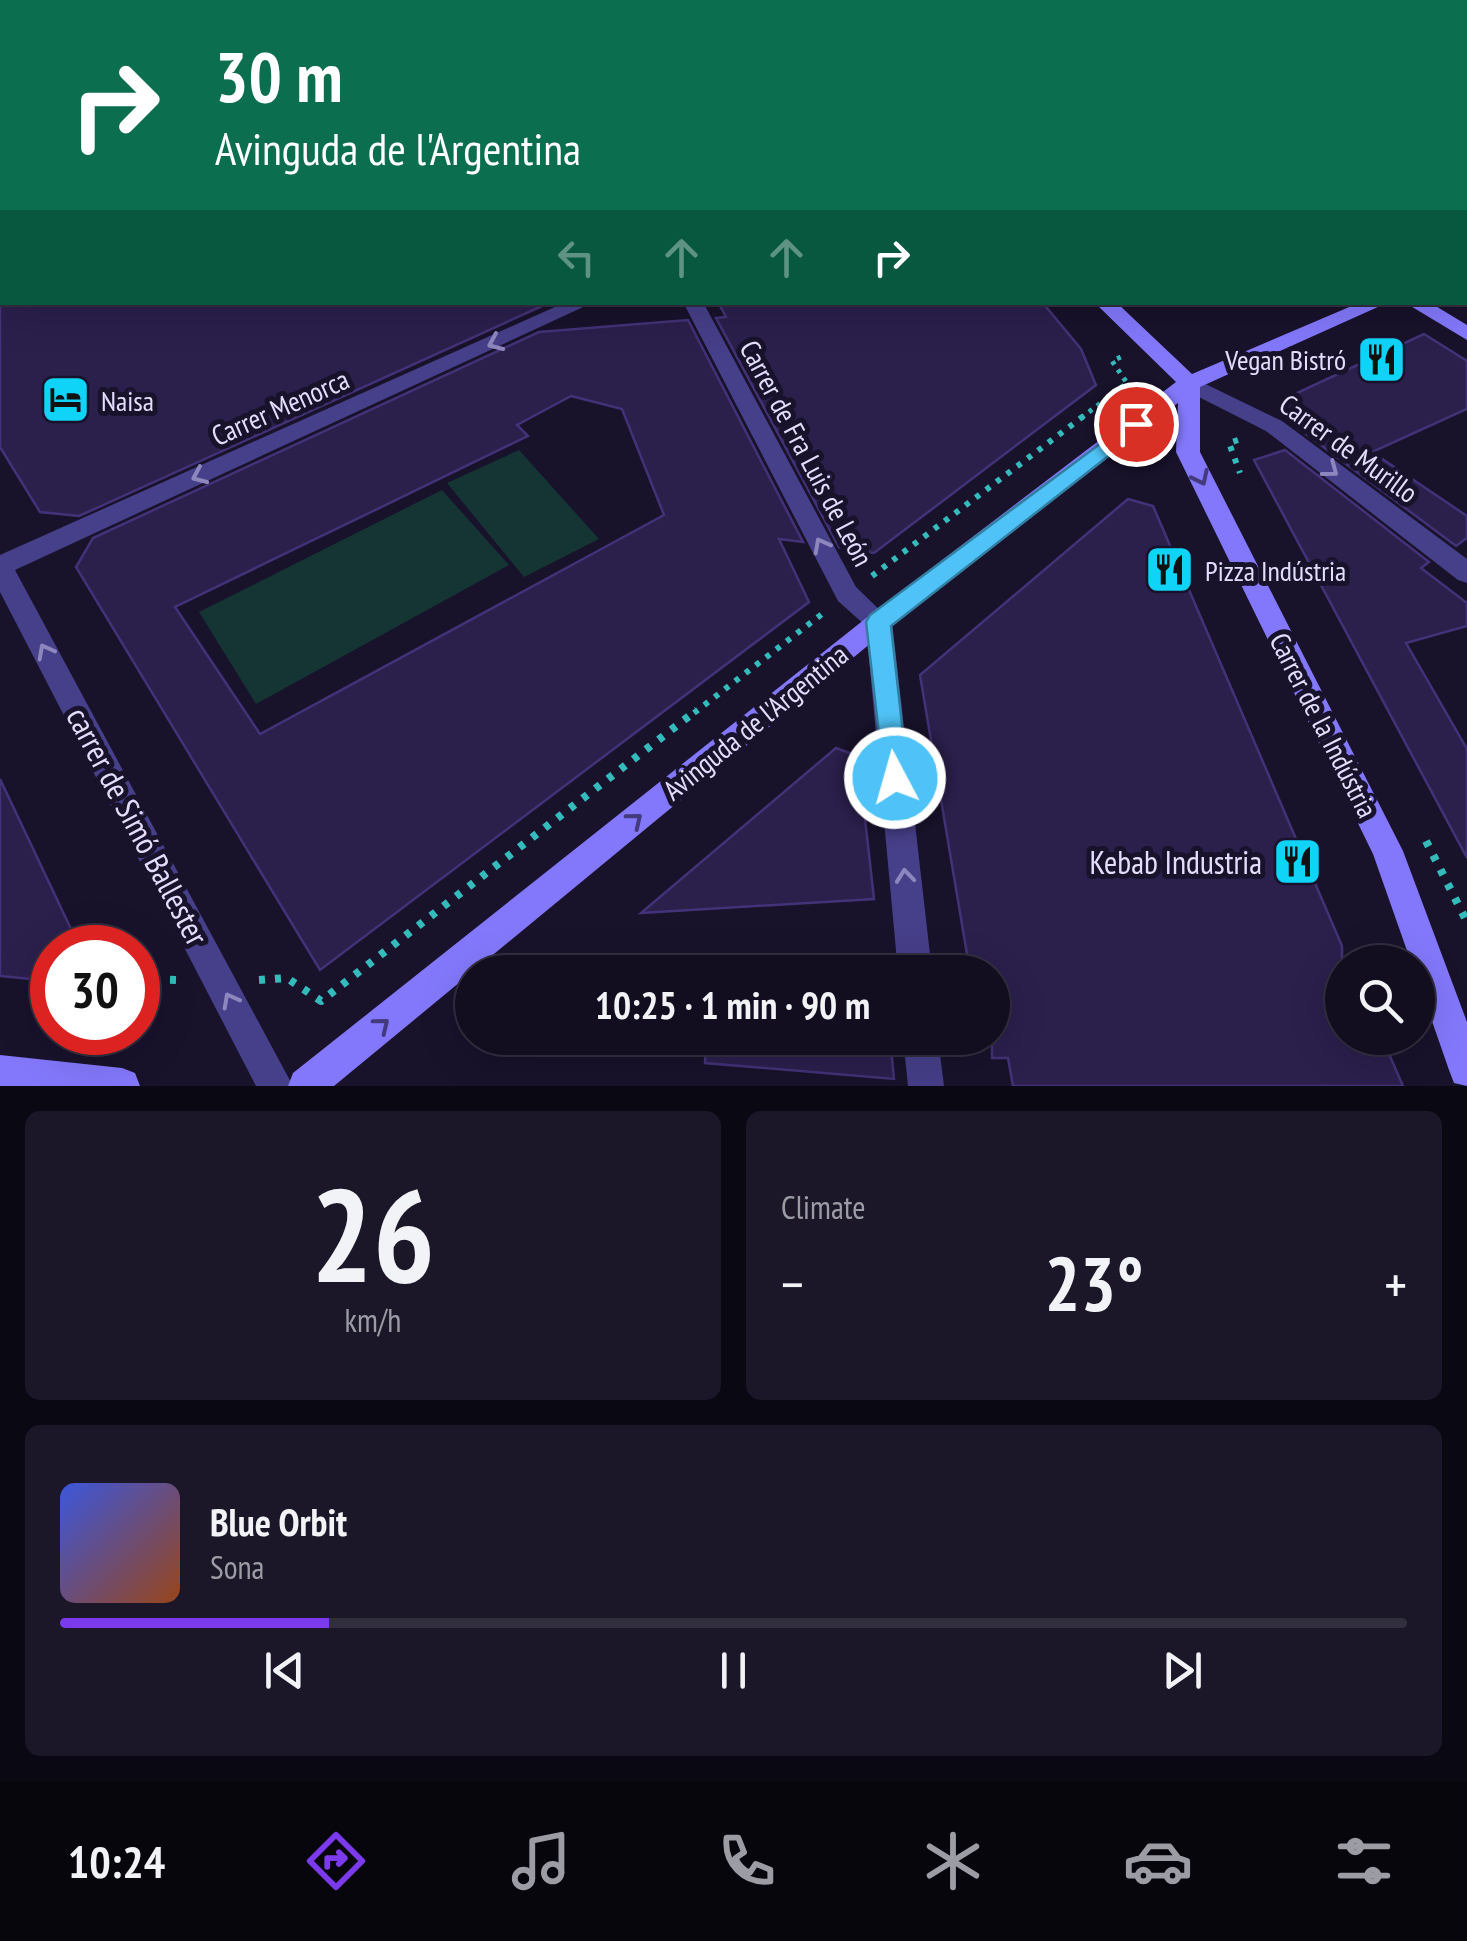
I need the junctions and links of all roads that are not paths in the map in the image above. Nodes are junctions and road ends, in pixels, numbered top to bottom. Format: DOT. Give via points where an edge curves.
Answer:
graph roads {
  1 [pos="577,305"];
  2 [pos="696,305"];
  3 [pos="1107,305"];
  4 [pos="1372,305"];
  5 [pos="1419,305"];
  6 [pos="1467,334"];
  7 [pos="1189,383"];
  8 [pos="0,566"];
  9 [pos="1467,573"];
  10 [pos="878,622"];
  11 [pos="913,955"];
  12 [pos="1460,1025"];
  13 [pos="923,1055"];
  14 [pos="1467,1070"];
  15 [pos="0,1073"];
  16 [pos="122,1086"];
  17 [pos="276,1086"];
  18 [pos="306,1086"];
  19 [pos="926,1086"];
  1 -- 8 [label="street, Carrer Menorca, one-way"];
  10 -- 2 [label="street, Carrer de Fra Luis de León, one-way" via="847,594"];
  3 -- 7 [label="main road"];
  4 -- 7 [label="main road, Avinguda de l'Argentina"];
  5 -- 6 [label="main road"];
  7 -- 9 [label="street, Carrer de Murillo, one-way" via="1274,426"];
  7 -- 10 [label="main road, Avinguda de l'Argentina"];
  7 -- 12 [label="main road, Carrer de la Indústria, one-way" via="1188,452 1388,852"];
  17 -- 8 [label="street, carrer de Simó Ballester, one-way"];
  11 -- 10 [label="street, one-way"];
  18 -- 10 [label="main road, Avinguda de l'Argentina, one-way"];
  12 -- 14 [label="main road, Carrer de la Indústria"];
  13 -- 19 [label="street"];
  15 -- 16 [label="main road"];
}
